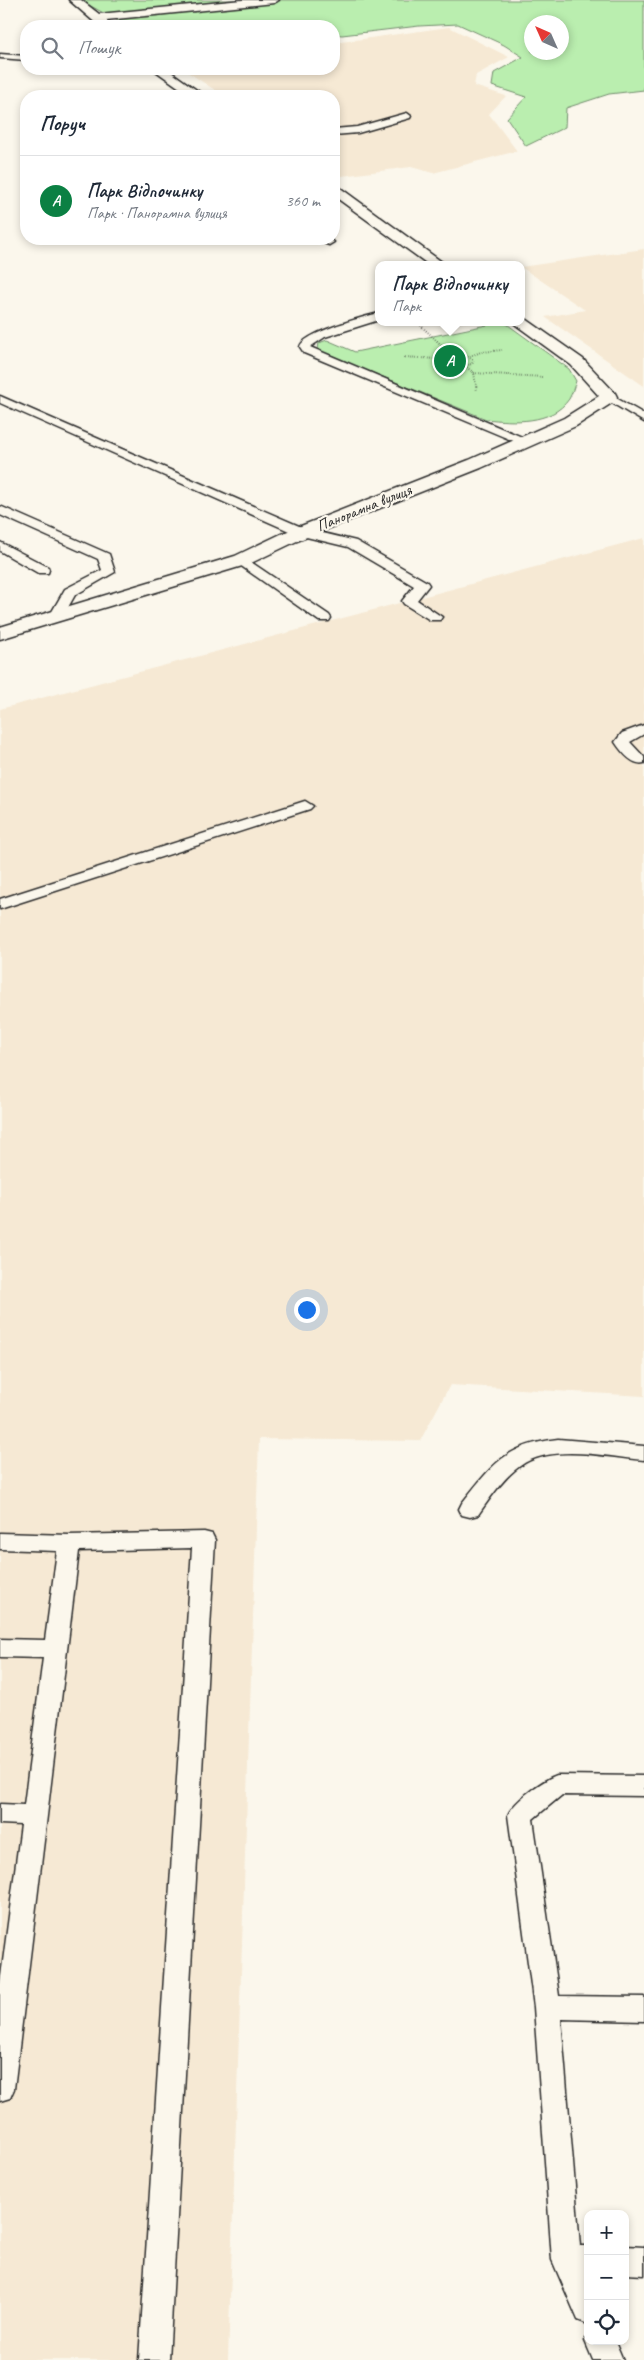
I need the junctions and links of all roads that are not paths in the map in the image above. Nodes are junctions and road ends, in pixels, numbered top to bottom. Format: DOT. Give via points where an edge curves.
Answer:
graph roads {
  1 [pos="74,0"];
  2 [pos="274,0"];
  3 [pos="97,18"];
  4 [pos="99,20"];
  5 [pos="0,56"];
  6 [pos="20,58"];
  7 [pos="169,75"];
  8 [pos="190,90"];
  9 [pos="407,116"];
  10 [pos="340,132"];
  11 [pos="340,194"];
  12 [pos="433,261"];
  13 [pos="375,317"];
  14 [pos="525,325"];
  15 [pos="609,397"];
  16 [pos="0,399"];
  17 [pos="644,419"];
  18 [pos="525,442"];
  19 [pos="0,510"];
  20 [pos="302,532"];
  21 [pos="0,546"];
  22 [pos="242,560"];
  23 [pos="43,570"];
  24 [pos="57,615"];
  25 [pos="435,617"];
  26 [pos="324,618"];
  27 [pos="0,634"];
  28 [pos="644,729"];
  29 [pos="639,760"];
  30 [pos="305,806"];
  31 [pos="0,904"];
  32 [pos="644,1453"];
  33 [pos="470,1509"];
  34 [pos="0,1541"];
  35 [pos="69,1543"];
  36 [pos="0,1648"];
  37 [pos="56,1649"];
  38 [pos="644,1786"];
  39 [pos="0,1814"];
  40 [pos="35,1815"];
  41 [pos="547,2007"];
  42 [pos="644,2009"];
  43 [pos="0,2090"];
  44 [pos="578,2260"];
  45 [pos="629,2260"];
  46 [pos="644,2261"];
  47 [pos="586,2300"];
  48 [pos="602,2345"];
  49 [pos="154,2360"];
  50 [pos="608,2360"];
  1 -- 3 [label="street"];
  2 -- 3 [label="street"];
  3 -- 4 [label="street"];
  5 -- 6 [label="lane"];
  7 -- 8 [label="street"];
  9 -- 10 [label="lane" via="358,130"];
  11 -- 12 [label="street"];
  13 -- 18 [label="lane" via="321,335 306,343 305,347"];
  14 -- 15 [label="street" via="577,362"];
  15 -- 17 [label="lane"];
  15 -- 18 [label="street, Панорамна вулиця" via="570,422"];
  16 -- 20 [label="lane"];
  18 -- 20 [label="street, Панорамна вулиця"];
  19 -- 24 [label="lane" via="104,557 110,572 70,592"];
  20 -- 22 [label="street, Панорамна вулиця"];
  20 -- 25 [label="lane" via="352,544 422,585 409,601"];
  21 -- 23 [label="lane"];
  22 -- 24 [label="street, Панорамна вулиця"];
  22 -- 26 [label="lane"];
  24 -- 27 [label="street, Панорамна вулиця"];
  28 -- 29 [label="lane" via="627,736 622,742"];
  30 -- 31 [label="lane"];
  32 -- 33 [label="lane" via="558,1446 533,1450 515,1459 497,1475"];
  34 -- 35 [label="lane"];
  35 -- 37 [label="lane"];
  35 -- 49 [label="lane" via="204,1540"];
  36 -- 37 [label="lane"];
  37 -- 40 [label="lane"];
  38 -- 41 [label="lane" via="557,1785 520,1815"];
  39 -- 40 [label="lane"];
  40 -- 43 [label="lane"];
  41 -- 42 [label="lane"];
  41 -- 44 [label="lane"];
  44 -- 47 [label="lane"];
  45 -- 46 [label="lane"];
  48 -- 50 [label="lane"];
}
